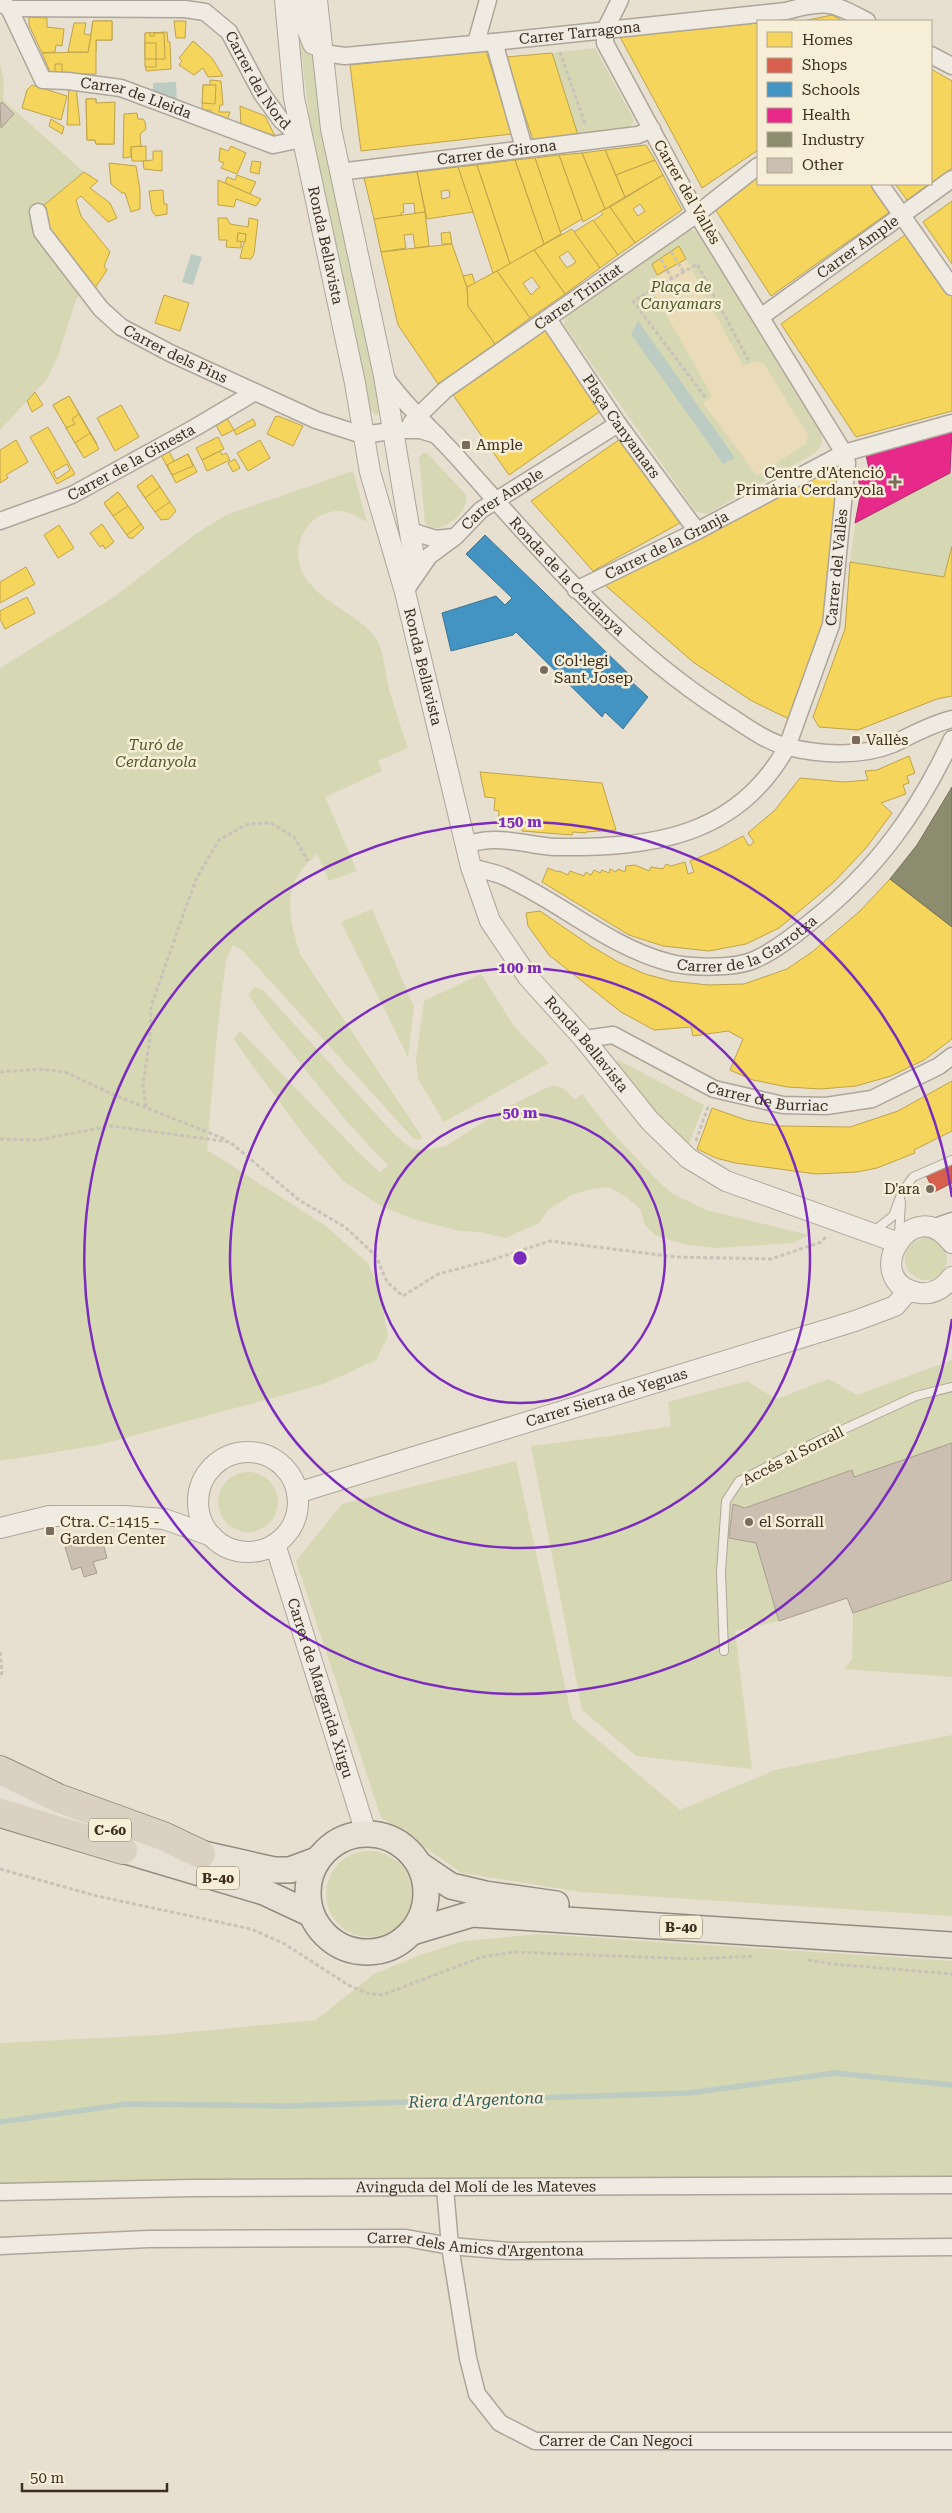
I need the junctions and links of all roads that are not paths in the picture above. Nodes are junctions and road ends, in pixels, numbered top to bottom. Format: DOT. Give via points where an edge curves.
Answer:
graph roads {
  1 [pos="285,0"];
  2 [pos="302,0"];
  3 [pos="317,0"];
  4 [pos="325,0"];
  5 [pos="488,0"];
  6 [pos="620,0"];
  7 [pos="809,2"];
  8 [pos="4,6"];
  9 [pos="788,16"];
  10 [pos="865,20"];
  11 [pos="320,29"];
  12 [pos="605,30"];
  13 [pos="494,42"];
  14 [pos="476,43"];
  15 [pos="323,54"];
  16 [pos="932,56"];
  17 [pos="952,66"];
  18 [pos="652,129"];
  19 [pos="302,139"];
  20 [pos="524,148"];
  21 [pos="757,167"];
  22 [pos="339,172"];
  23 [pos="952,179"];
  24 [pos="881,185"];
  25 [pos="38,212"];
  26 [pos="697,214"];
  27 [pos="902,214"];
  28 [pos="952,287"];
  29 [pos="762,316"];
  30 [pos="548,319"];
  31 [pos="384,376"];
  32 [pos="255,392"];
  33 [pos="418,414"];
  34 [pos="952,423"];
  35 [pos="618,424"];
  36 [pos="396,430"];
  37 [pos="362,435"];
  38 [pos="437,435"];
  39 [pos="844,453"];
  40 [pos="376,489"];
  41 [pos="496,500"];
  42 [pos="0,521"];
  43 [pos="410,531"];
  44 [pos="697,531"];
  45 [pos="456,536"];
  46 [pos="576,590"];
  47 [pos="405,592"];
  48 [pos="952,719"];
  49 [pos="952,739"];
  50 [pos="787,747"];
  51 [pos="465,844"];
  52 [pos="470,867"];
  53 [pos="584,1039"];
  54 [pos="952,1056"];
  55 [pos="952,1160"];
  56 [pos="902,1192"];
  57 [pos="952,1221"];
  58 [pos="932,1228"];
  59 [pos="872,1232"];
  60 [pos="897,1241"];
  61 [pos="952,1243"];
  62 [pos="952,1278"];
  63 [pos="908,1290"];
  64 [pos="932,1292"];
  65 [pos="952,1297"];
  66 [pos="952,1387"];
  67 [pos="199,1493"];
  68 [pos="298,1493"];
  69 [pos="164,1519"];
  70 [pos="0,1528"];
  71 [pos="212,1536"];
  72 [pos="275,1544"];
  73 [pos="724,1651"];
  74 [pos="0,1770"];
  75 [pos="8,1810"];
  76 [pos="366,1833"];
  77 [pos="123,1850"];
  78 [pos="201,1854"];
  79 [pos="316,1860"];
  80 [pos="420,1865"];
  81 [pos="311,1914"];
  82 [pos="412,1932"];
  83 [pos="952,1937"];
  84 [pos="952,1946"];
  85 [pos="952,2186"];
  86 [pos="445,2188"];
  87 [pos="0,2192"];
  88 [pos="0,2246"];
  89 [pos="450,2246"];
  90 [pos="952,2247"];
  91 [pos="952,2442"];
  1 -- 19 [label="street, Ronda Bellavista" via="294,98"];
  2 -- 15 [label="street, Ronda Bellavista" via="312,42"];
  3 -- 11 [label="street, Ronda Bellavista"];
  4 -- 11 [label="street"];
  5 -- 14 [label="street"];
  6 -- 12 [label="street"];
  7 -- 9 [label="street, Carrer Tarragona"];
  7 -- 10 [label="street, Carrer Tarragona" via="834,4"];
  8 -- 19 [label="street, Carrer de Lleida" via="43,80 121,88 273,145"];
  8 -- 19 [label="street, Carrer del Nord" via="205,12 229,32 262,94 281,120"];
  9 -- 12 [label="street, Carrer Tarragona"];
  11 -- 15 [label="street, Ronda Bellavista"];
  12 -- 13 [label="street, Carrer Tarragona"];
  12 -- 18 [label="street, Carrer del Vallès" via="605,43"];
  13 -- 14 [label="street, Carrer Tarragona"];
  13 -- 20 [label="street"];
  14 -- 15 [label="street, Carrer Tarragona" via="345,56"];
  15 -- 22 [label="street, Ronda Bellavista"];
  16 -- 17 [label="street"];
  18 -- 20 [label="street, Carrer de Girona" via="638,136"];
  18 -- 26 [label="street, Carrer del Vallès"];
  19 -- 37 [label="street, Ronda Bellavista"];
  20 -- 22 [label="street, Carrer de Girona"];
  21 -- 26 [label="street, Carrer Trinitat"];
  22 -- 31 [label="street, Ronda Bellavista"];
  23 -- 27 [label="street, Carrer Ample"];
  24 -- 27 [label="street"];
  25 -- 32 [label="street, Carrer dels Pins" via="42,232 100,309 122,327 170,353"];
  26 -- 29 [label="street, Carrer del Vallès"];
  26 -- 30 [label="street, Carrer Trinitat"];
  27 -- 28 [label="street"];
  27 -- 29 [label="street, Carrer Ample"];
  29 -- 39 [label="street, Carrer del Vallès"];
  30 -- 33 [label="street, Carrer Trinitat" via="445,390"];
  30 -- 35 [label="street, Plaça Canyamars"];
  31 -- 33 [label="street, Ronda de la Cerdanya"];
  31 -- 36 [label="street, Ronda Bellavista"];
  32 -- 37 [label="street, Carrer dels Pins" via="316,420"];
  32 -- 42 [label="street, Carrer de la Ginesta" via="72,495"];
  33 -- 36 [label="street, Carrer Trinitat" via="410,424"];
  33 -- 38 [label="street, Ronda de la Cerdanya"];
  34 -- 39 [label="street, Carrer de la Granja"];
  35 -- 41 [label="street, Carrer Ample"];
  35 -- 44 [label="street, Plaça Canyamars"];
  36 -- 37 [label="street"];
  36 -- 38 [label="street" via="420,430"];
  36 -- 43 [label="street, Ronda Bellavista"];
  37 -- 40 [label="street, Ronda Bellavista"];
  38 -- 41 [label="street, Ronda de la Cerdanya"];
  39 -- 44 [label="street, Carrer de la Granja"];
  39 -- 50 [label="street, Carrer del Vallès" via="847,463 831,625"];
  40 -- 43 [label="street, Ronda Bellavista" via="391,515"];
  40 -- 47 [label="street, Ronda Bellavista"];
  41 -- 45 [label="street, Carrer Ample" via="481,510"];
  41 -- 46 [label="street, Ronda de la Cerdanya"];
  43 -- 45 [label="street" via="436,539"];
  43 -- 47 [label="street, Ronda Bellavista" via="413,551"];
  44 -- 46 [label="street, Carrer de la Granja"];
  45 -- 47 [label="street, Carrer Ample" via="429,556"];
  46 -- 50 [label="street, Ronda de la Cerdanya" via="685,687 758,734"];
  47 -- 51 [label="street, Ronda Bellavista"];
  48 -- 50 [label="street, Ronda de la Cerdanya" via="871,751 843,753"];
  49 -- 52 [label="street, Carrer de la Garrotxa" via="930,785 890,846 830,907 788,940 752,961 691,966 667,962 632,949 502,875"];
  50 -- 51 [label="street, Carrer del Vallès" via="756,791 736,809 697,830 624,845 555,847 492,840"];
  51 -- 52 [label="street, Ronda Bellavista"];
  52 -- 53 [label="street, Ronda Bellavista" via="490,921 510,953"];
  53 -- 54 [label="street, Carrer de Burriac" via="613,1035 714,1089 783,1105 826,1106 872,1098 939,1066"];
  53 -- 59 [label="street, Ronda Bellavista" via="650,1121 680,1151 708,1172"];
  55 -- 56 [label="lane" via="913,1177"];
  56 -- 59 [label="lane" via="893,1216"];
  56 -- 60 [label="lane"];
  57 -- 58 [label="street"];
  58 -- 60 [label="street" via="917,1228"];
  58 -- 61 [label="street"];
  59 -- 60 [label="street, Ronda Bellavista"];
  60 -- 63 [label="street" via="891,1257 893,1272"];
  62 -- 64 [label="street"];
  63 -- 64 [label="street"];
  63 -- 68 [label="street, Carrer Sierra de Yeguas" via="895,1306 870,1316"];
  64 -- 65 [label="street"];
  66 -- 73 [label="lane, Accés al Sorrall" via="916,1396 739,1481 726,1501 721,1572"];
  67 -- 68 [label="street" via="203,1481 220,1461 232,1454 258,1452 280,1463"];
  67 -- 69 [label="street" via="179,1512"];
  67 -- 71 [label="street" via="203,1523"];
  68 -- 72 [label="street" via="291,1527"];
  69 -- 70 [label="street" via="49,1516"];
  69 -- 71 [label="street"];
  71 -- 72 [label="street" via="228,1547 243,1551"];
  72 -- 76 [label="street, Carrer de Margarida Xirgu"];
  74 -- 78 [label="highway" via="58,1798 163,1836"];
  75 -- 77 [label="highway, B-40"];
  75 -- 78 [label="main road, C-60"];
  76 -- 79 [label="main road, B-40" via="339,1842"];
  76 -- 80 [label="main road, B-40" via="390,1839 410,1850"];
  77 -- 81 [label="main road, B-40" via="264,1892"];
  78 -- 79 [label="main road, B-40" via="274,1870 290,1870"];
  79 -- 81 [label="main road, B-40" via="309,1877 307,1896"];
  80 -- 82 [label="main road, B-40" via="426,1882 427,1900 422,1917"];
  80 -- 83 [label="main road, B-40" via="451,1886 555,1904"];
  81 -- 82 [label="main road, B-40" via="332,1942 357,1951 383,1950"];
  82 -- 84 [label="main road, B-40" via="472,1914"];
  85 -- 86 [label="street, Avinguda del Molí de les Mateves"];
  86 -- 87 [label="street, Avinguda del Molí de les Mateves"];
  86 -- 89 [label="street, Carrer de Can Negoci"];
  88 -- 89 [label="street, Carrer dels Amics d'Argentona" via="148,2239 396,2238"];
  89 -- 90 [label="street, Carrer dels Amics d'Argentona" via="509,2251"];
  89 -- 91 [label="street, Carrer de Can Negoci" via="477,2394 500,2423 535,2441"];
}
